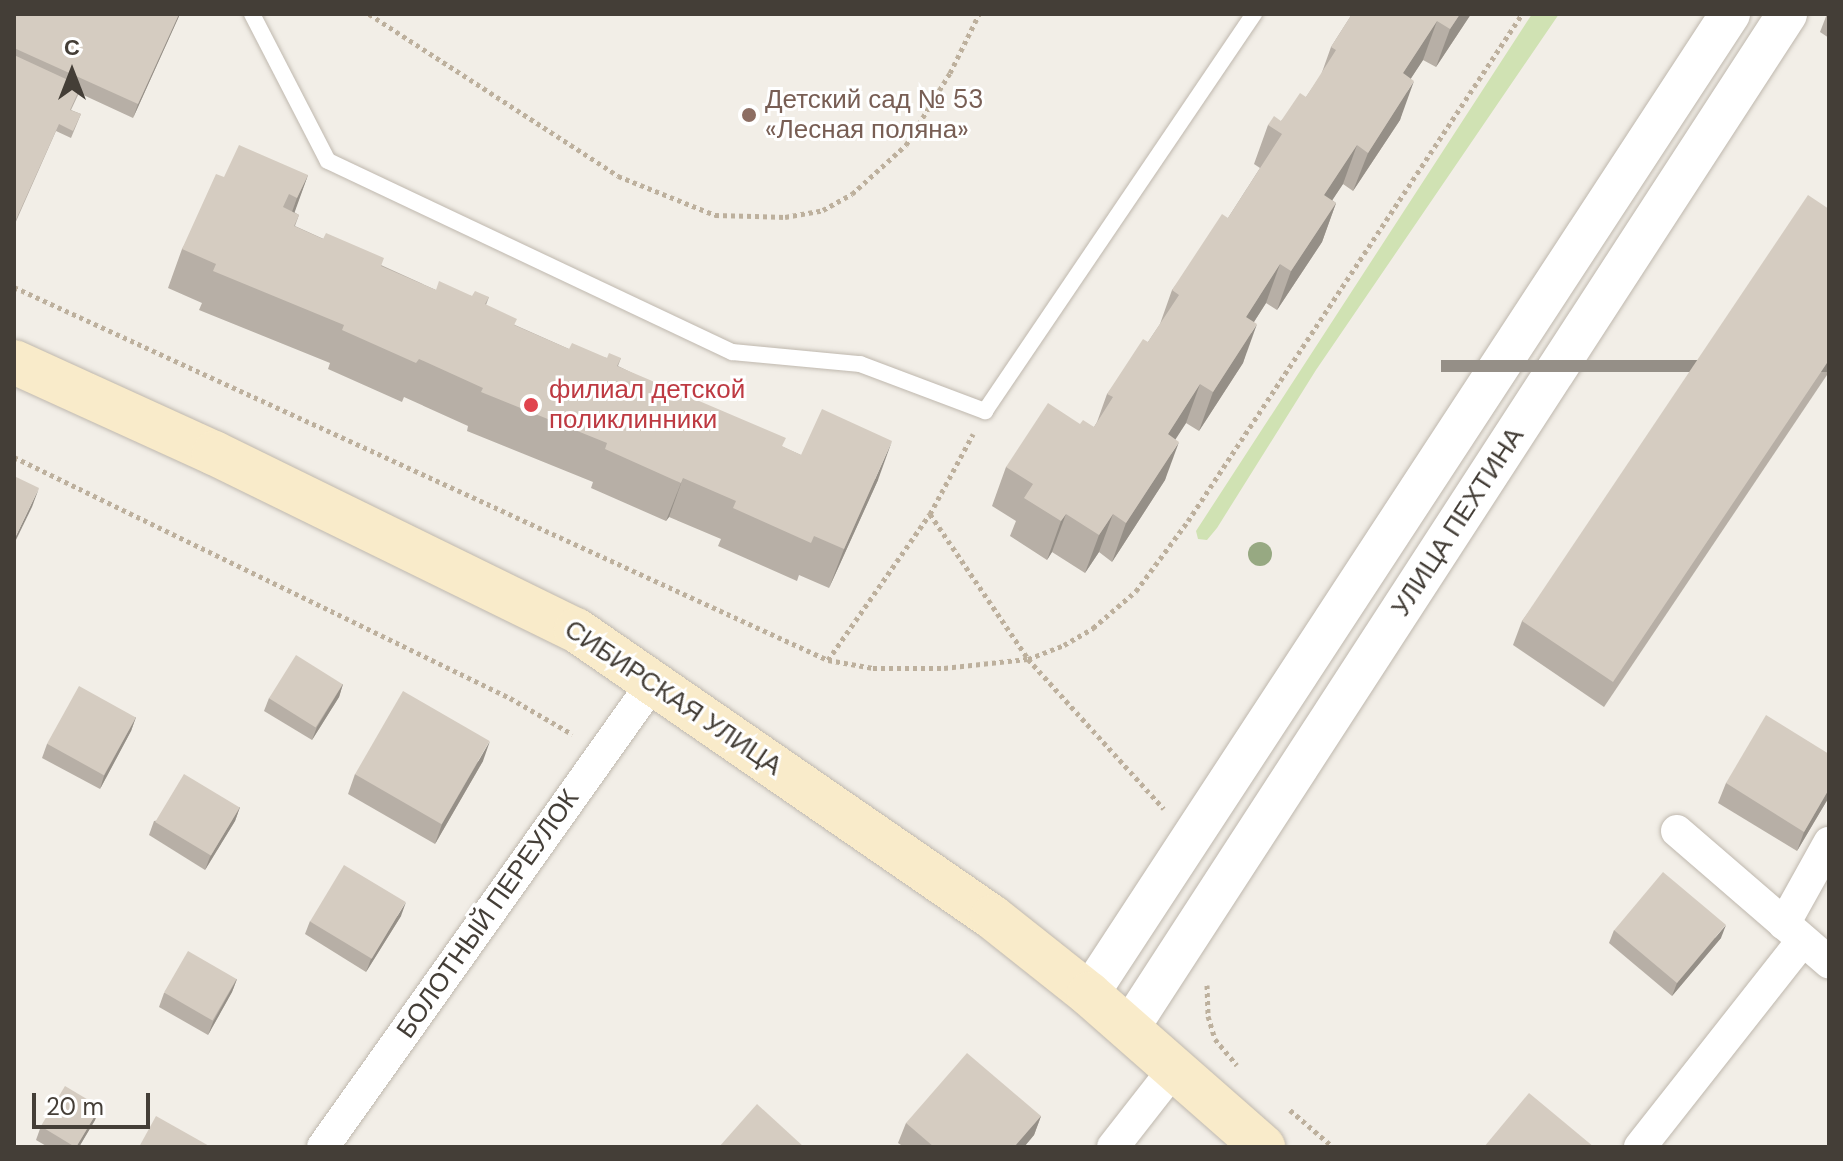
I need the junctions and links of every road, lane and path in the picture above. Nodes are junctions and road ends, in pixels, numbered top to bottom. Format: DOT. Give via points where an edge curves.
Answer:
graph roads {
  1 [pos="252,14"];
  2 [pos="369,14"];
  3 [pos="979,14"];
  4 [pos="1254,14"];
  5 [pos="1522,14"];
  6 [pos="1730,14"];
  7 [pos="1787,14"];
  8 [pos="14,287"];
  9 [pos="14,362"];
  10 [pos="985,411"];
  11 [pos="14,457"];
  12 [pos="930,514"];
  13 [pos="1028,659"];
  14 [pos="828,660"];
  15 [pos="654,681"];
  16 [pos="604,752"];
  17 [pos="1677,831"];
  18 [pos="1829,843"];
  19 [pos="1794,932"];
  20 [pos="1829,962"];
  21 [pos="1089,994"];
  22 [pos="1128,1030"];
  23 [pos="1174,1069"];
  24 [pos="323,1147"];
  25 [pos="1113,1147"];
  26 [pos="1263,1147"];
  27 [pos="1640,1147"];
  1 -- 10 [label="lane" via="328,161 732,352 860,364"];
  2 -- 3 [label="path" via="618,176 715,215 785,217 823,210 852,194 906,145"];
  4 -- 10 [label="lane"];
  5 -- 13 [label="path" via="1188,521 1136,591 1093,628"];
  6 -- 21 [label="street, УЛИЦА ПЕХТИНА"];
  7 -- 22 [label="street, УЛИЦА ПЕХТИНА"];
  8 -- 14 [label="path"];
  9 -- 15 [label="main road, СИБИРСКАЯ УЛИЦА" via="576,630"];
  10 -- 12 [label="path"];
  11 -- 16 [label="path" via="510,698"];
  12 -- 13 [label="path"];
  12 -- 14 [label="path"];
  13 -- 14 [label="path" via="944,668 873,668"];
  15 -- 16 [label="street, БОЛОТНЫЙ ПЕРЕУЛОК"];
  15 -- 21 [label="main road, СИБИРСКАЯ УЛИЦА" via="992,917"];
  16 -- 24 [label="street, БОЛОТНЫЙ ПЕРЕУЛОК"];
  17 -- 19 [label="street"];
  18 -- 19 [label="street"];
  19 -- 20 [label="street"];
  19 -- 27 [label="street"];
  21 -- 22 [label="main road, СИБИРСКАЯ УЛИЦА"];
  22 -- 23 [label="main road, СИБИРСКАЯ УЛИЦА"];
  23 -- 25 [label="street"];
  23 -- 26 [label="main road, СИБИРСКАЯ УЛИЦА"];
}
